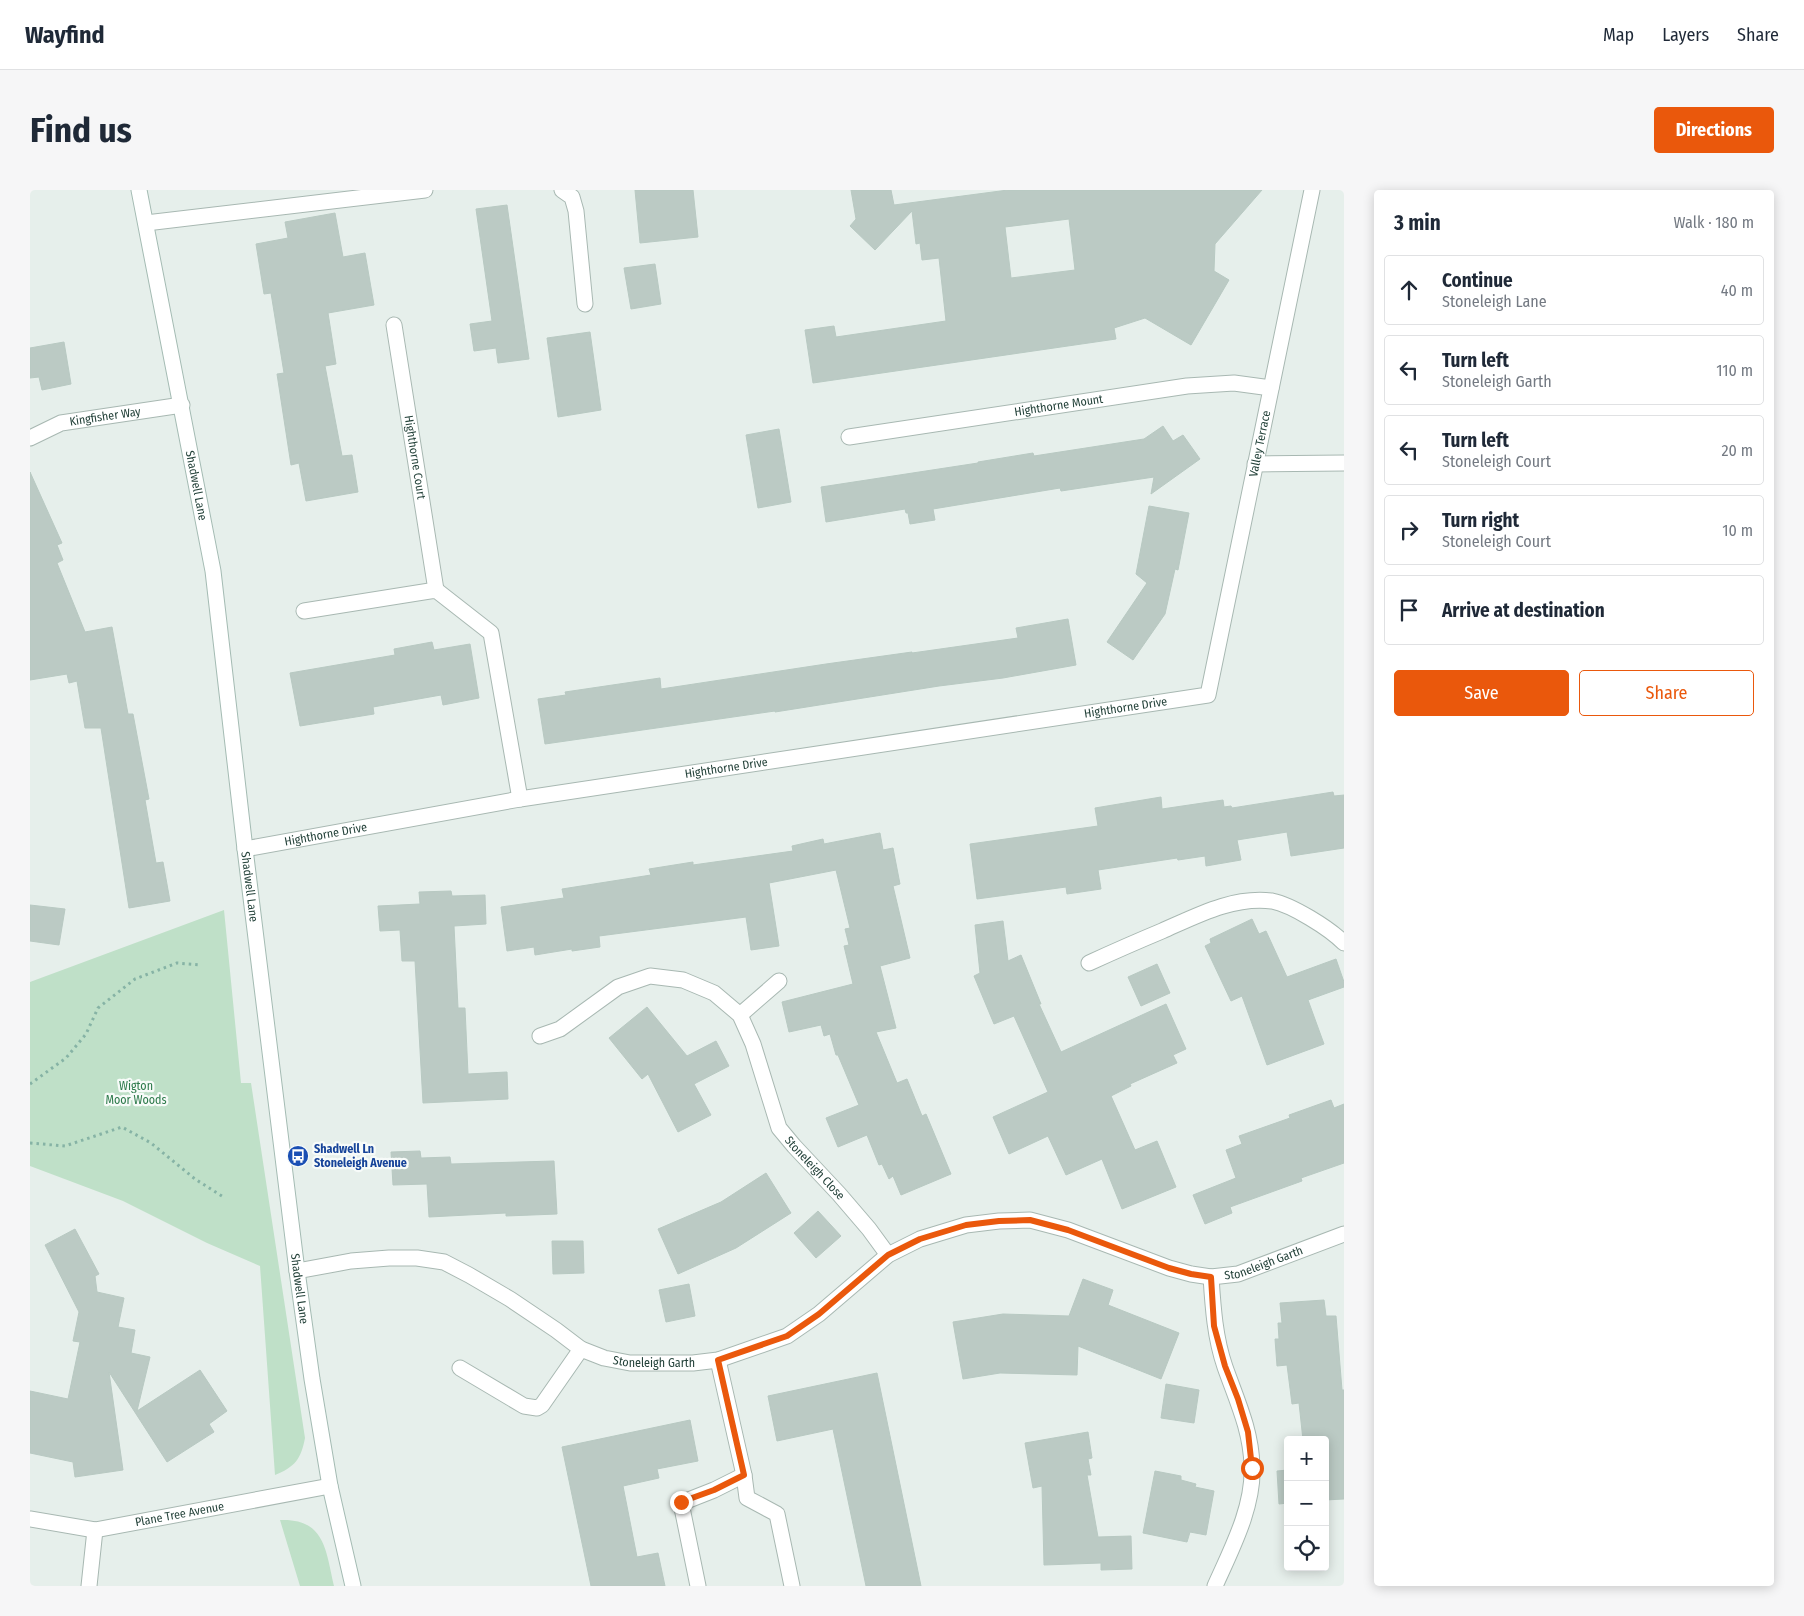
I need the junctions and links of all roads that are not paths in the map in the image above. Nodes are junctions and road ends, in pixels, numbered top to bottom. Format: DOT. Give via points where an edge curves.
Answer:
graph roads {
  1 [pos="139,190"];
  2 [pos="425,190"];
  3 [pos="562,190"];
  4 [pos="1312,190"];
  5 [pos="146,223"];
  6 [pos="585,304"];
  7 [pos="394,325"];
  8 [pos="1270,388"];
  9 [pos="182,405"];
  10 [pos="849,437"];
  11 [pos="30,438"];
  12 [pos="1344,463"];
  13 [pos="1255,464"];
  14 [pos="436,590"];
  15 [pos="304,611"];
  16 [pos="1208,695"];
  17 [pos="520,798"];
  18 [pos="245,849"];
  19 [pos="1343,940"];
  20 [pos="1089,962"];
  21 [pos="779,981"];
  22 [pos="740,1015"];
  23 [pos="540,1036"];
  24 [pos="1344,1234"];
  25 [pos="888,1255"];
  26 [pos="297,1271"];
  27 [pos="1211,1277"];
  28 [pos="581,1349"];
  29 [pos="718,1360"];
  30 [pos="460,1368"];
  31 [pos="744,1475"];
  32 [pos="330,1486"];
  33 [pos="30,1519"];
  34 [pos="95,1530"];
  35 [pos="89,1586"];
  36 [pos="353,1586"];
  37 [pos="698,1586"];
  38 [pos="792,1586"];
  39 [pos="1215,1586"];
  1 -- 5 [label="street, Shadwell Lane"];
  2 -- 5 [label="street"];
  3 -- 6 [label="street" via="572,197 576,211"];
  4 -- 8 [label="street, Valley Terrace"];
  5 -- 9 [label="street, Shadwell Lane"];
  7 -- 14 [label="street, Highthorne Court"];
  8 -- 10 [label="street, Highthorne Mount" via="1234,383 1187,386"];
  8 -- 13 [label="street, Valley Terrace"];
  9 -- 11 [label="street, Kingfisher Way" via="61,423"];
  9 -- 18 [label="street, Shadwell Lane" via="213,571"];
  12 -- 13 [label="street"];
  13 -- 16 [label="street, Valley Terrace"];
  14 -- 15 [label="street"];
  14 -- 17 [label="street" via="490,633"];
  16 -- 17 [label="street, Highthorne Drive"];
  17 -- 18 [label="street, Highthorne Drive"];
  18 -- 26 [label="street, Shadwell Lane"];
  19 -- 20 [label="street" via="1302,913 1272,902 1242,902 1210,910"];
  21 -- 22 [label="street"];
  22 -- 23 [label="street, Stoneleigh Close" via="714,993 683,980 650,976 618,987 560,1029"];
  22 -- 25 [label="street, Stoneleigh Close" via="753,1044 780,1128"];
  24 -- 27 [label="street, Stoneleigh Garth" via="1238,1274"];
  25 -- 27 [label="street, Stoneleigh Garth" via="920,1239 966,1225 1030,1220 1068,1230 1169,1268"];
  25 -- 29 [label="street, Stoneleigh Garth" via="819,1314 787,1336"];
  26 -- 28 [label="street, Stoneleigh Garth" via="389,1258 444,1262 510,1299"];
  26 -- 32 [label="street, Shadwell Lane"];
  27 -- 39 [label="street" via="1214,1326 1248,1432 1252,1468 1248,1504"];
  28 -- 29 [label="street, Stoneleigh Garth" via="630,1363"];
  28 -- 30 [label="street" via="538,1408 524,1406"];
  29 -- 31 [label="street"];
  31 -- 37 [label="street" via="681,1502"];
  31 -- 38 [label="street" via="747,1498 777,1514"];
  32 -- 34 [label="street, Plane Tree Avenue"];
  32 -- 36 [label="street, Shadwell Lane"];
  33 -- 34 [label="street, Plane Tree Avenue"];
  34 -- 35 [label="street"];
}
